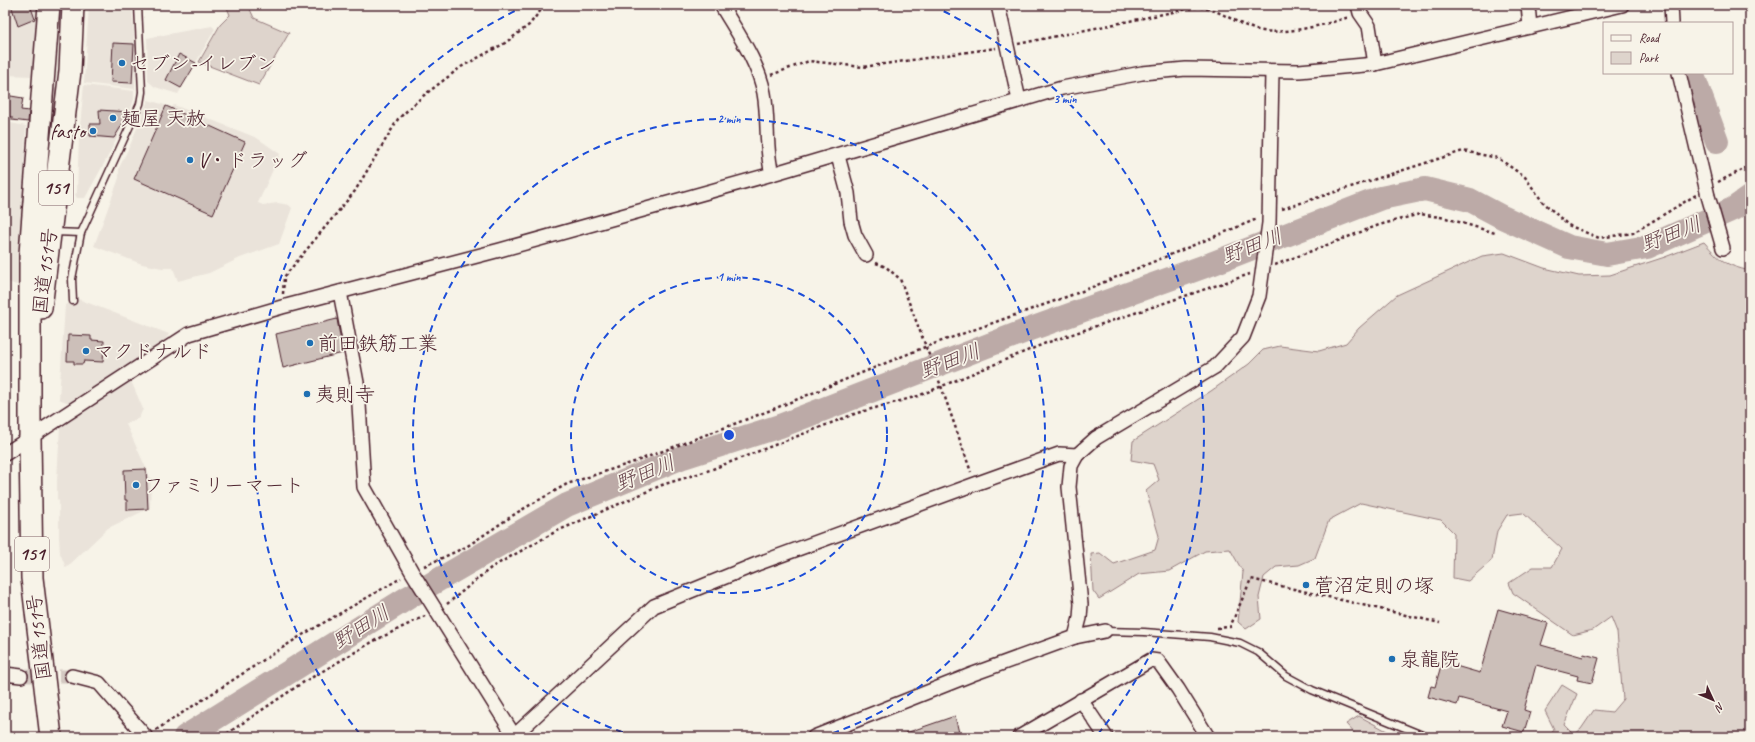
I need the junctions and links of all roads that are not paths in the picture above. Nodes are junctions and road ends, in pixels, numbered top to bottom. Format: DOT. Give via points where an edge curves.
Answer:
graph roads {
  1 [pos="49,5"];
  2 [pos="73,5"];
  3 [pos="138,5"];
  4 [pos="721,5"];
  5 [pos="998,5"];
  6 [pos="1528,5"];
  7 [pos="1622,5"];
  8 [pos="1671,5"];
  9 [pos="1359,9"];
  10 [pos="1672,22"];
  11 [pos="1530,27"];
  12 [pos="1375,64"];
  13 [pos="1272,72"];
  14 [pos="1679,74"];
  15 [pos="1018,100"];
  16 [pos="838,156"];
  17 [pos="772,174"];
  18 [pos="50,232"];
  19 [pos="81,234"];
  20 [pos="1723,248"];
  21 [pos="866,255"];
  22 [pos="340,292"];
  23 [pos="73,301"];
  24 [pos="30,370"];
  25 [pos="30,438"];
  26 [pos="5,454"];
  27 [pos="1077,455"];
  28 [pos="1105,631"];
  29 [pos="1075,637"];
  30 [pos="5,674"];
  31 [pos="21,676"];
  32 [pos="72,676"];
  33 [pos="1081,700"];
  34 [pos="146,736"];
  35 [pos="514,736"];
  36 [pos="51,737"];
  37 [pos="814,737"];
  38 [pos="1019,737"];
  39 [pos="1106,737"];
  40 [pos="1208,737"];
  41 [pos="1427,737"];
  1 -- 24 [label="highway, 国道151号 / 151" via="27,254"];
  2 -- 18 [label="highway, 国道151号 / 151" via="70,71"];
  3 -- 19 [label="lane" via="142,92 140,104"];
  4 -- 17 [label="street" via="760,79 764,93 768,160"];
  5 -- 15 [label="street"];
  6 -- 11 [label="street"];
  7 -- 11 [label="street"];
  8 -- 10 [label="street"];
  9 -- 12 [label="street" via="1369,26"];
  11 -- 12 [label="street"];
  12 -- 13 [label="street"];
  13 -- 15 [label="street" via="1186,69 1142,73 1062,88"];
  13 -- 27 [label="street" via="1269,218 1259,296 1243,337 1215,367 1096,438"];
  14 -- 20 [label="street"];
  15 -- 16 [label="street"];
  16 -- 17 [label="street"];
  16 -- 21 [label="street" via="848,193 851,221"];
  17 -- 22 [label="street"];
  18 -- 19 [label="lane"];
  18 -- 24 [label="highway, 国道151号 / 151" via="39,327"];
  19 -- 23 [label="lane" via="72,279"];
  22 -- 25 [label="street" via="189,334"];
  22 -- 35 [label="street" via="358,388 364,487"];
  24 -- 25 [label="highway, 国道151号 / 151"];
  25 -- 26 [label="street"];
  25 -- 36 [label="highway, 国道151号 / 151" via="32,578"];
  27 -- 29 [label="street" via="1071,466 1069,487 1081,604"];
  27 -- 35 [label="street" via="1060,454 975,484 757,564 654,606"];
  28 -- 29 [label="street"];
  28 -- 41 [label="lane" via="1210,637 1240,643 1258,652 1286,676 1312,690"];
  29 -- 37 [label="street"];
  30 -- 31 [label="street"];
  32 -- 34 [label="street" via="99,683"];
  33 -- 38 [label="street"];
  33 -- 39 [label="street"];
  33 -- 40 [label="street" via="1151,660 1158,661"];
}
